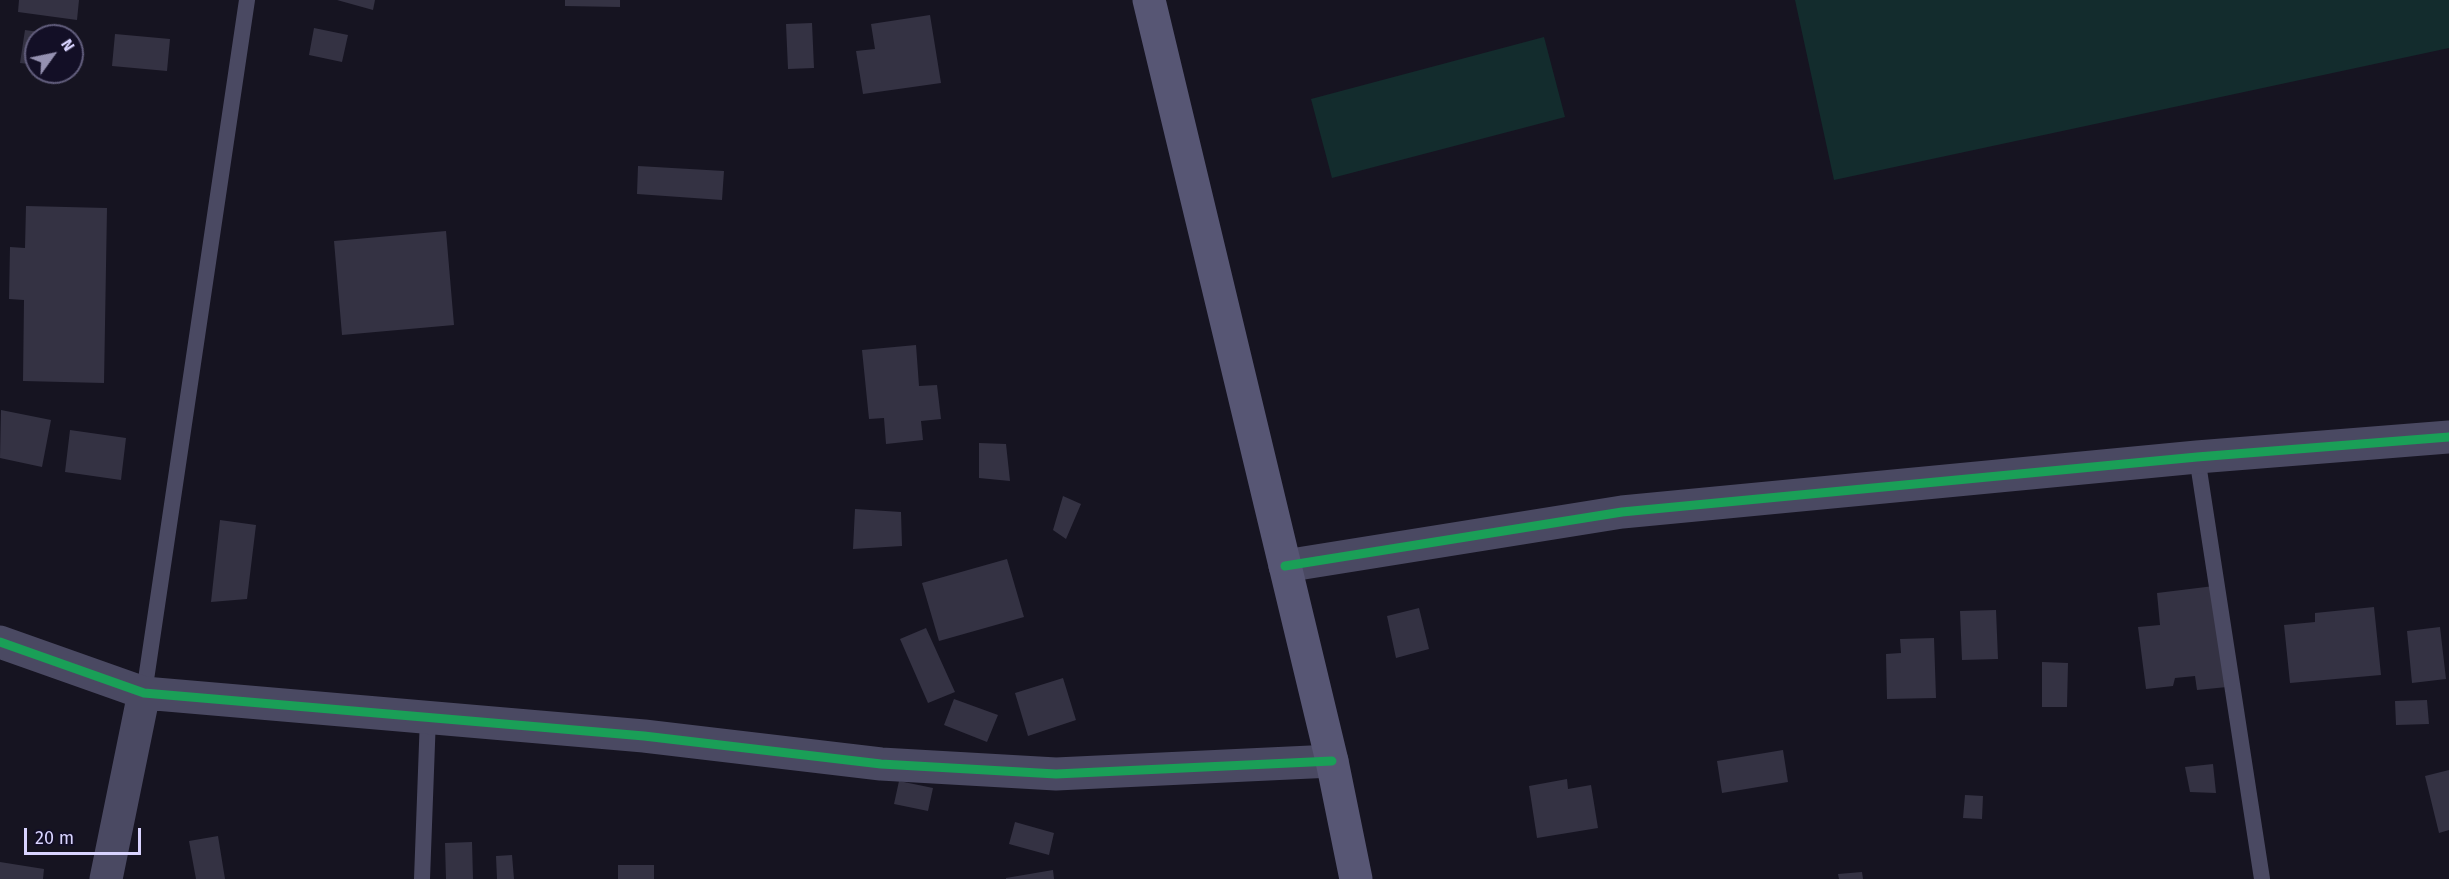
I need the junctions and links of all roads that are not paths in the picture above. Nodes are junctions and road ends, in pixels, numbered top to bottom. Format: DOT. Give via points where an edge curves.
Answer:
graph roads {
  1 [pos="247,0"];
  2 [pos="1149,0"];
  3 [pos="2449,437"];
  4 [pos="2197,457"];
  5 [pos="1285,566"];
  6 [pos="0,642"];
  7 [pos="144,693"];
  8 [pos="428,717"];
  9 [pos="1332,761"];
  10 [pos="106,879"];
  11 [pos="422,879"];
  12 [pos="1356,879"];
  13 [pos="2262,879"];
  1 -- 7 [label="lane"];
  2 -- 5 [label="main road"];
  3 -- 4 [label="street"];
  4 -- 5 [label="street" via="1622,512"];
  4 -- 13 [label="lane"];
  5 -- 9 [label="main road"];
  6 -- 7 [label="street"];
  7 -- 8 [label="street"];
  7 -- 10 [label="street"];
  8 -- 9 [label="street" via="644,736 881,764 1056,774"];
  8 -- 11 [label="lane"];
  9 -- 12 [label="main road"];
}
